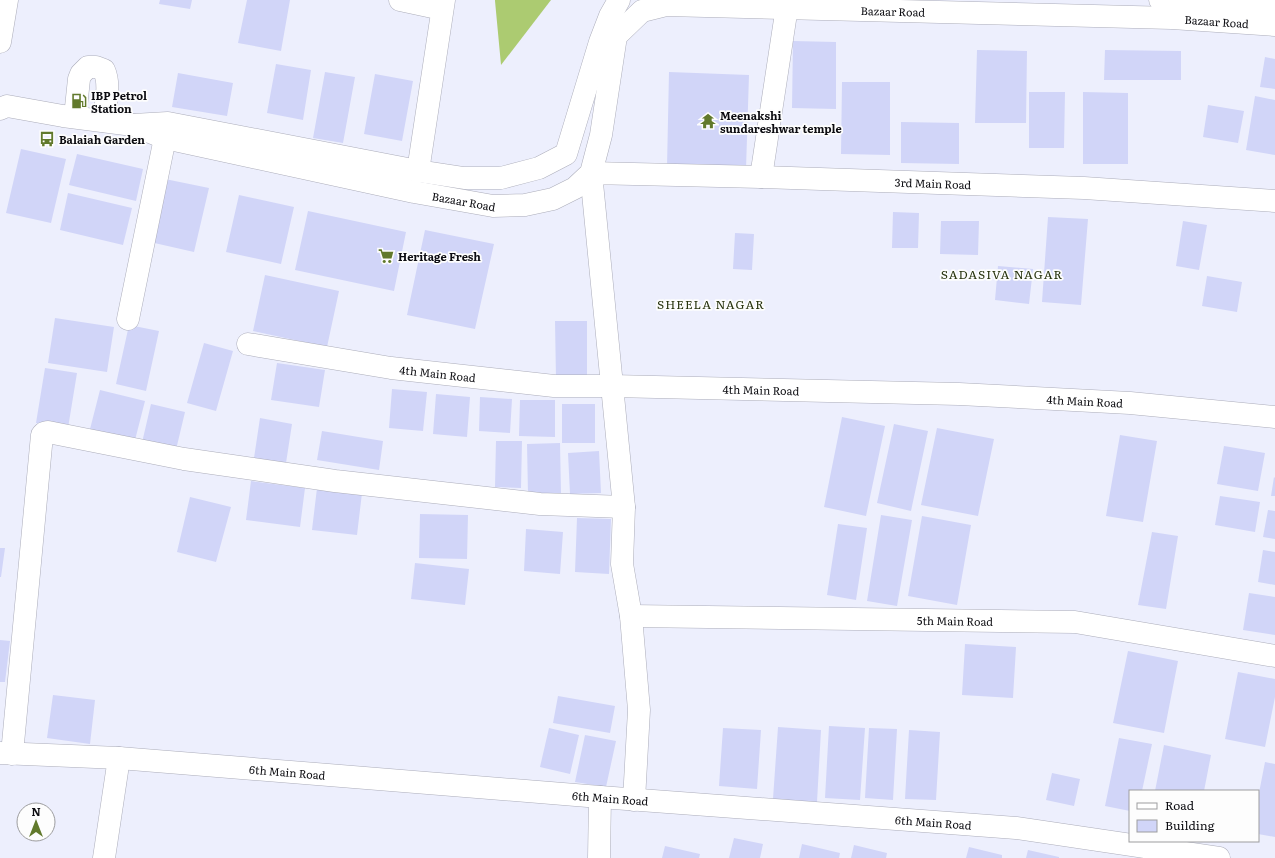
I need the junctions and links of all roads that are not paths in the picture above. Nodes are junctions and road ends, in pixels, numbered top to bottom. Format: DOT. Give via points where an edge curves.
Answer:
graph roads {
  1 [pos="7,0"];
  2 [pos="400,0"];
  3 [pos="619,0"];
  4 [pos="1160,0"];
  5 [pos="787,4"];
  6 [pos="443,5"];
  7 [pos="1275,9"];
  8 [pos="1275,26"];
  9 [pos="0,42"];
  10 [pos="0,109"];
  11 [pos="75,117"];
  12 [pos="104,121"];
  13 [pos="133,125"];
  14 [pos="165,138"];
  15 [pos="418,171"];
  16 [pos="591,173"];
  17 [pos="761,177"];
  18 [pos="1275,201"];
  19 [pos="128,319"];
  20 [pos="248,344"];
  21 [pos="612,386"];
  22 [pos="1275,418"];
  23 [pos="624,507"];
  24 [pos="631,616"];
  25 [pos="1275,656"];
  26 [pos="6,754"];
  27 [pos="119,758"];
  28 [pos="600,797"];
  29 [pos="634,800"];
  30 [pos="104,858"];
  31 [pos="600,858"];
  32 [pos="1219,858"];
  1 -- 9 [label="street"];
  2 -- 6 [label="street"];
  3 -- 15 [label="street, Bazaar Road" via="600,42 566,154 538,168 501,178 464,178"];
  4 -- 7 [label="street, Bazaar Road" via="1225,2"];
  5 -- 8 [label="street, Bazaar Road" via="1172,18"];
  5 -- 16 [label="street, Bazaar Road" via="666,5 642,11 616,36 602,135"];
  5 -- 17 [label="street"];
  6 -- 15 [label="street"];
  10 -- 11 [label="street" via="6,106"];
  11 -- 12 [label="street"];
  11 -- 12 [label="street" via="81,74 88,67 96,67 104,70 106,76"];
  12 -- 13 [label="street"];
  13 -- 14 [label="street, Bazaar Road"];
  13 -- 15 [label="street, Bazaar Road" via="168,123"];
  14 -- 16 [label="street, Bazaar Road" via="414,192 493,206 525,205 553,199 575,188"];
  14 -- 19 [label="street"];
  16 -- 17 [label="street, 3rd Main Road"];
  16 -- 21 [label="street"];
  17 -- 18 [label="street, 3rd Main Road" via="1084,188"];
  20 -- 21 [label="street, 4th Main Road" via="390,368 554,386"];
  21 -- 22 [label="street, 4th Main Road" via="959,394 1130,403"];
  21 -- 23 [label="street"];
  23 -- 24 [label="street" via="622,564"];
  23 -- 26 [label="street" via="540,504 335,481 184,459 44,433"];
  24 -- 25 [label="street, 5th Main Road" via="1076,622"];
  24 -- 29 [label="street" via="639,710"];
  26 -- 27 [label="street, 6th Main Road"];
  27 -- 28 [label="street, 6th Main Road"];
  27 -- 30 [label="street"];
  28 -- 29 [label="street, 6th Main Road"];
  28 -- 31 [label="street"];
  29 -- 32 [label="street, 6th Main Road" via="1016,828"];
}
